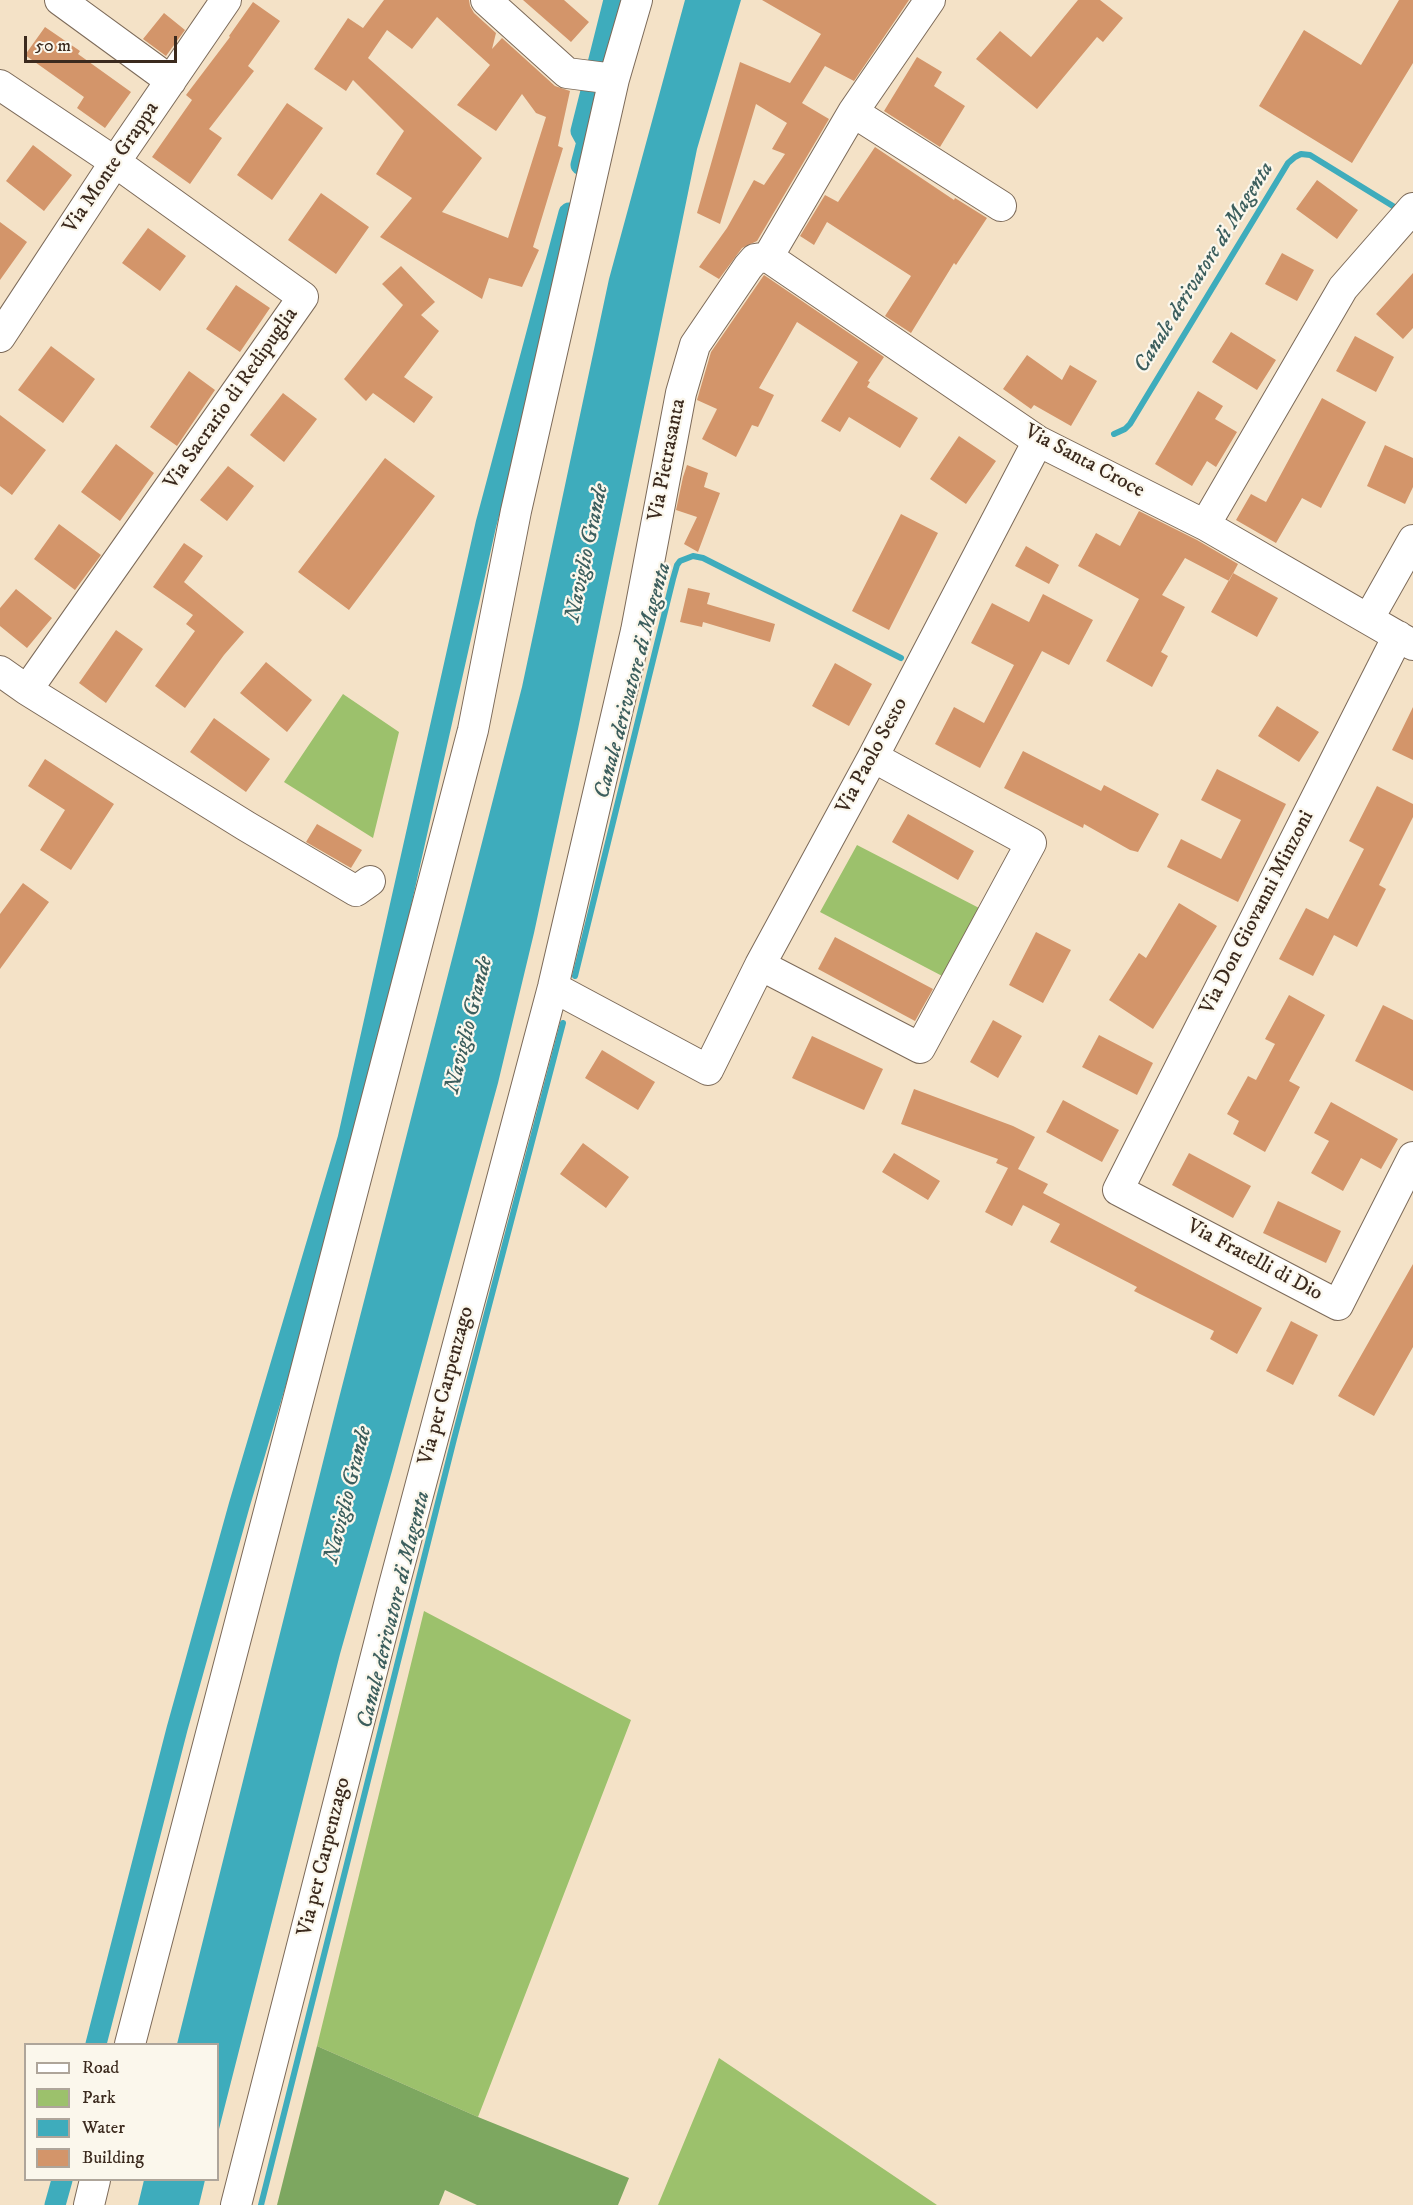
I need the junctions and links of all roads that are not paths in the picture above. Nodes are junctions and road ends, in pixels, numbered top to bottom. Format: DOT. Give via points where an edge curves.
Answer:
graph roads {
  1 [pos="60,0"];
  2 [pos="226,0"];
  3 [pos="486,0"];
  4 [pos="637,0"];
  5 [pos="930,0"];
  6 [pos="601,77"];
  7 [pos="171,81"];
  8 [pos="0,85"];
  9 [pos="853,112"];
  10 [pos="115,162"];
  11 [pos="1001,206"];
  12 [pos="1413,208"];
  13 [pos="768,257"];
  14 [pos="0,337"];
  15 [pos="1038,441"];
  16 [pos="1205,525"];
  17 [pos="1413,540"];
  18 [pos="1369,618"];
  19 [pos="1405,641"];
  20 [pos="0,671"];
  21 [pos="27,690"];
  22 [pos="873,757"];
  23 [pos="370,881"];
  24 [pos="760,965"];
  25 [pos="553,987"];
  26 [pos="1413,1157"];
  27 [pos="1118,1190"];
  28 [pos="130,2043"];
  29 [pos="95,2181"];
  30 [pos="88,2205"];
  31 [pos="236,2205"];
  1 -- 7 [label="street"];
  2 -- 7 [label="street, Via Monte Grappa"];
  3 -- 6 [label="street" via="567,73"];
  4 -- 6 [label="street"];
  5 -- 9 [label="street, Via Pietrasanta"];
  6 -- 28 [label="street" via="473,730"];
  7 -- 10 [label="street, Via Monte Grappa"];
  8 -- 10 [label="street"];
  9 -- 11 [label="street"];
  9 -- 13 [label="street, Via Pietrasanta"];
  10 -- 14 [label="street, Via Monte Grappa"];
  10 -- 21 [label="street, Via Sacrario di Redipuglia" via="303,297"];
  12 -- 16 [label="street" via="1342,288"];
  13 -- 15 [label="street, Via Santa Croce"];
  13 -- 25 [label="street, Via Pietrasanta" via="755,260 748,267 695,345 681,393 636,631"];
  15 -- 16 [label="street, Via Santa Croce"];
  15 -- 22 [label="street, Via Paolo Sesto"];
  16 -- 18 [label="street, Via Santa Croce"];
  17 -- 18 [label="street"];
  18 -- 19 [label="street, Via Santa Croce"];
  19 -- 27 [label="street, Via Don Giovanni Minzoni"];
  20 -- 21 [label="street"];
  21 -- 23 [label="street" via="356,891"];
  22 -- 24 [label="street, Via Paolo Sesto"];
  22 -- 24 [label="street" via="1031,843 920,1048"];
  24 -- 25 [label="street, Via Paolo Sesto" via="708,1070"];
  25 -- 31 [label="street, Via per Carpenzago" via="396,1577"];
  26 -- 27 [label="street, Via Fratelli di Dio" via="1338,1305"];
  29 -- 30 [label="street"];
}
